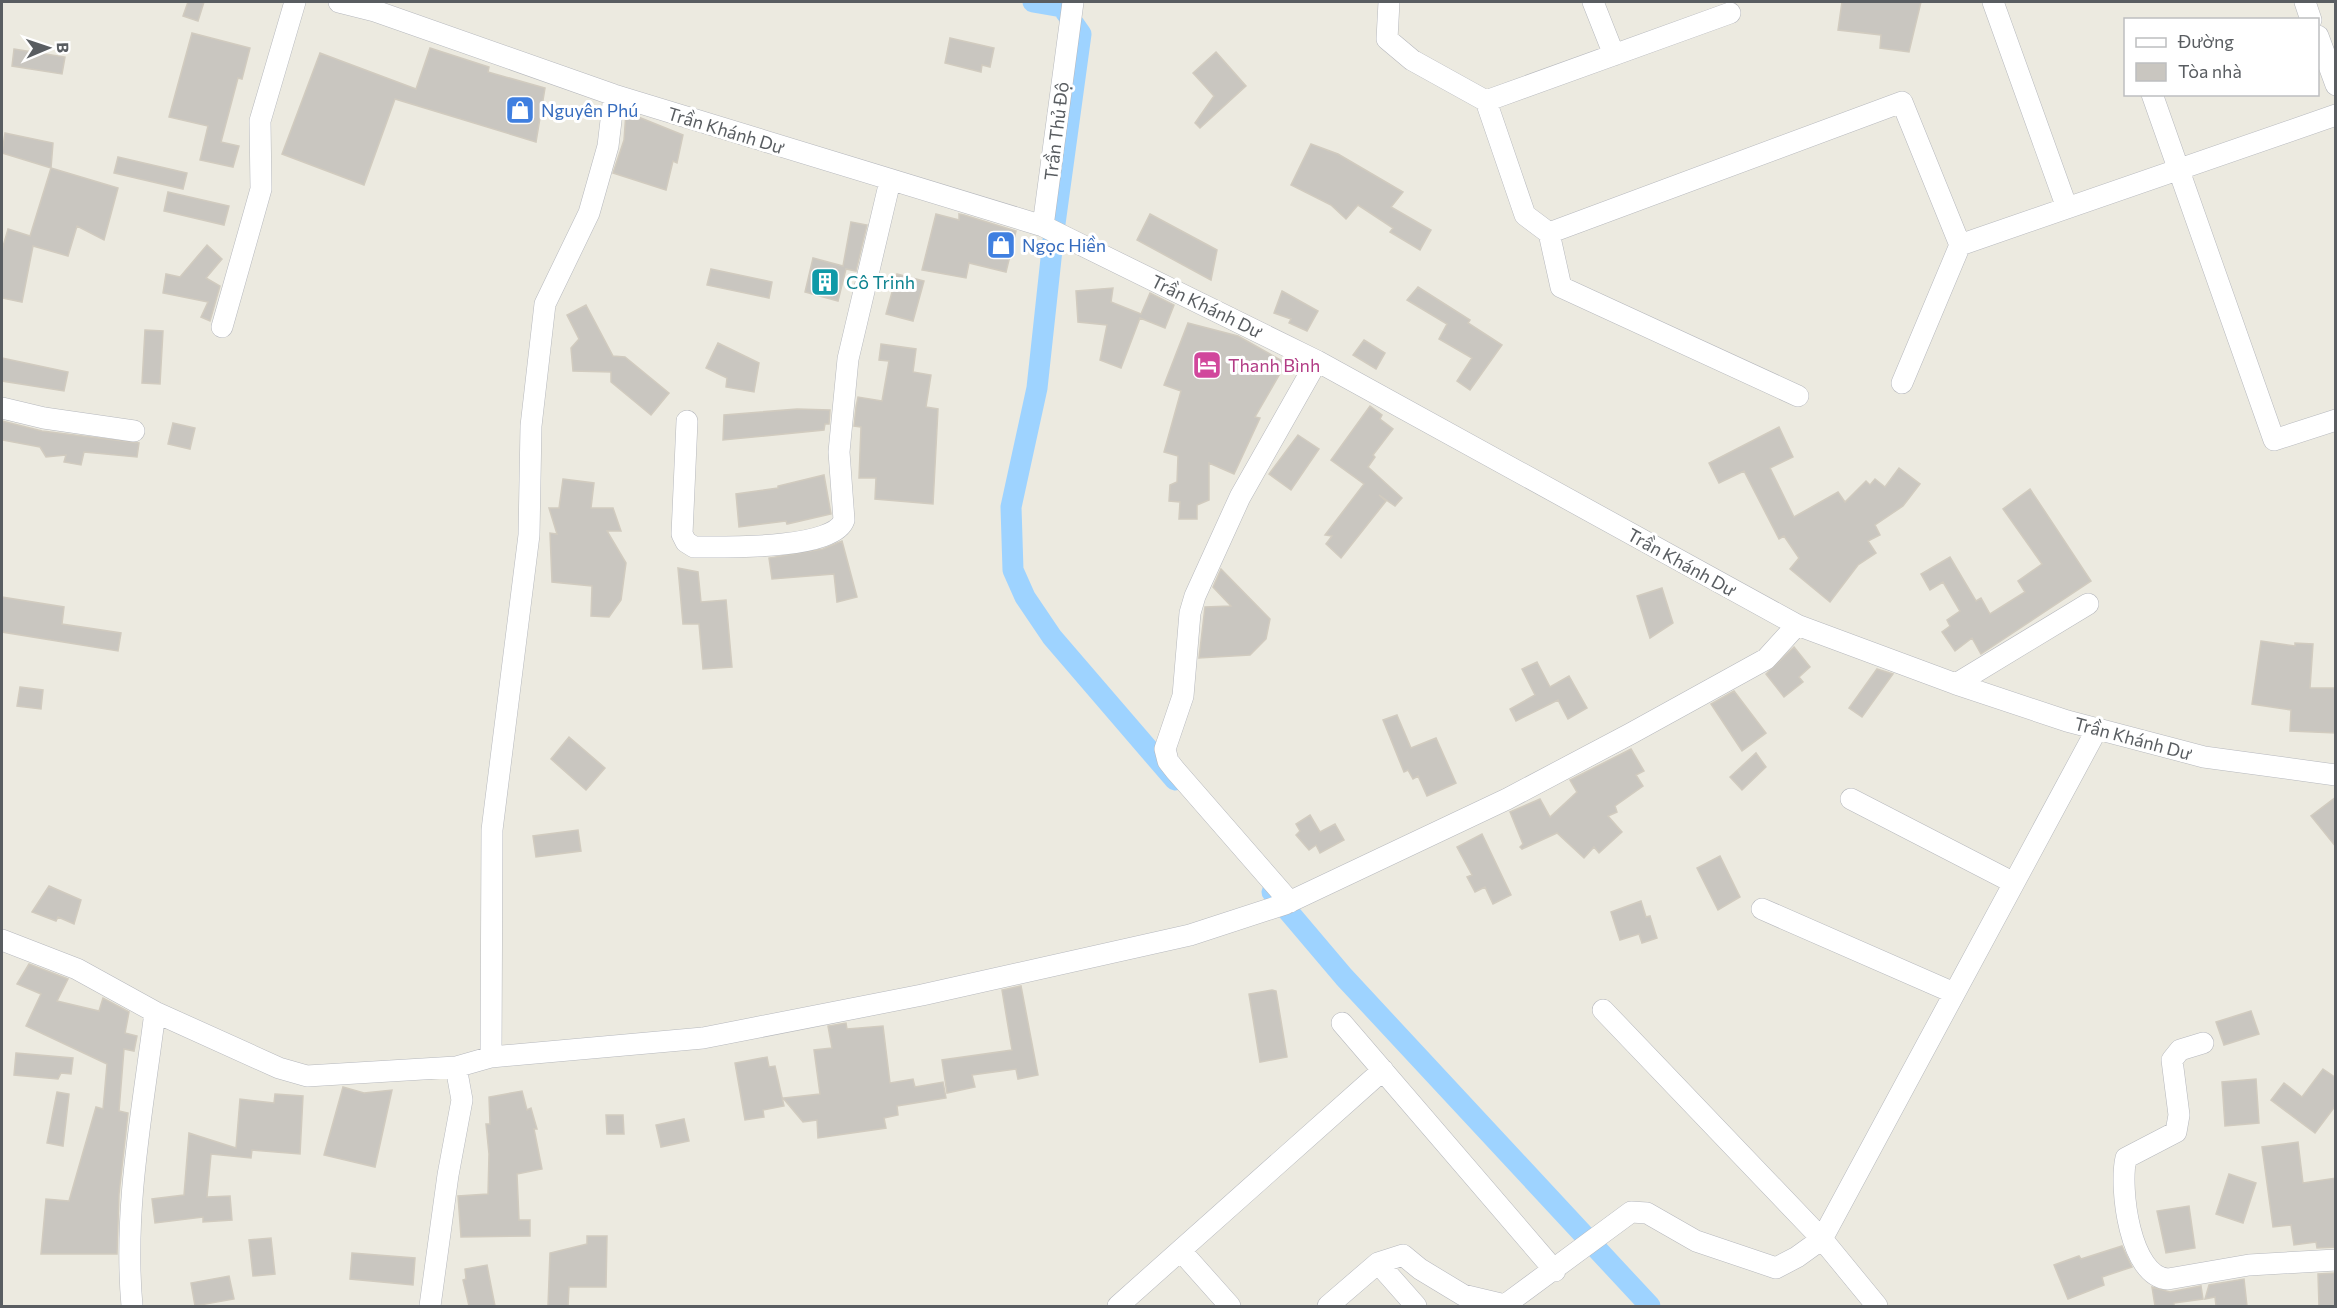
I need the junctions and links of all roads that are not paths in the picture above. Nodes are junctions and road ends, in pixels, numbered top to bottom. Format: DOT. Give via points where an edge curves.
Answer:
graph roads {
  1 [pos="295,2"];
  2 [pos="339,2"];
  3 [pos="1389,2"];
  4 [pos="1593,2"];
  5 [pos="1993,2"];
  6 [pos="2305,2"];
  7 [pos="1073,3"];
  8 [pos="1730,13"];
  9 [pos="2310,18"];
  10 [pos="2319,39"];
  11 [pos="1614,55"];
  12 [pos="2336,85"];
  13 [pos="614,95"];
  14 [pos="2153,96"];
  15 [pos="1485,101"];
  16 [pos="2336,115"];
  17 [pos="2178,169"];
  18 [pos="890,181"];
  19 [pos="2067,208"];
  20 [pos="1045,227"];
  21 [pos="1549,233"];
  22 [pos="1960,245"];
  23 [pos="222,327"];
  24 [pos="1317,361"];
  25 [pos="1902,383"];
  26 [pos="1798,396"];
  27 [pos="2,408"];
  28 [pos="2336,420"];
  29 [pos="687,421"];
  30 [pos="134,431"];
  31 [pos="2088,604"];
  32 [pos="1797,626"];
  33 [pos="1956,684"];
  34 [pos="2097,729"];
  35 [pos="2336,775"];
  36 [pos="1851,799"];
  37 [pos="2014,883"];
  38 [pos="1283,905"];
  39 [pos="1762,909"];
  40 [pos="2,940"];
  41 [pos="1954,993"];
  42 [pos="1604,1010"];
  43 [pos="155,1011"];
  44 [pos="1342,1023"];
  45 [pos="2203,1043"];
  46 [pos="491,1058"];
  47 [pos="456,1067"];
  48 [pos="1383,1070"];
  49 [pos="1822,1239"];
  50 [pos="1180,1251"];
  51 [pos="2336,1260"];
  52 [pos="1378,1263"];
  53 [pos="1555,1271"];
  54 [pos="132,1306"];
  55 [pos="430,1306"];
  56 [pos="1118,1306"];
  57 [pos="1230,1306"];
  58 [pos="1328,1306"];
  59 [pos="1416,1306"];
  60 [pos="1877,1306"];
  1 -- 23 [label="street" via="260,121 261,189"];
  2 -- 13 [label="street, Trần Khánh Dư" via="375,11"];
  3 -- 15 [label="street" via="1387,39 1412,60"];
  4 -- 11 [label="street"];
  5 -- 19 [label="street"];
  6 -- 9 [label="street"];
  7 -- 20 [label="street, Trần Thủ Độ"];
  8 -- 11 [label="street"];
  10 -- 12 [label="street"];
  11 -- 15 [label="street"];
  13 -- 18 [label="street, Trần Khánh Dư"];
  13 -- 46 [label="street" via="608,146 590,213 545,304 531,426 529,535 492,830"];
  14 -- 17 [label="street"];
  15 -- 21 [label="street" via="1525,215"];
  16 -- 17 [label="street"];
  17 -- 19 [label="street"];
  17 -- 28 [label="street" via="2274,440"];
  18 -- 20 [label="street, Trần Khánh Dư"];
  18 -- 29 [label="street" via="848,359 840,442 844,520 841,528 830,535 760,546 694,547 686,542 682,534"];
  19 -- 22 [label="street"];
  20 -- 24 [label="street, Trần Khánh Dư"];
  21 -- 22 [label="street" via="1902,102"];
  21 -- 26 [label="street" via="1561,287"];
  22 -- 25 [label="street"];
  24 -- 32 [label="street, Trần Khánh Dư"];
  24 -- 38 [label="street" via="1240,497 1195,596 1183,696 1165,749 1174,770"];
  27 -- 30 [label="street"];
  31 -- 33 [label="street"];
  32 -- 33 [label="street, Trần Khánh Dư"];
  32 -- 38 [label="street" via="1766,659 1630,734 1507,799"];
  33 -- 34 [label="street, Trần Khánh Dư"];
  34 -- 35 [label="street, Trần Khánh Dư" via="2204,757"];
  34 -- 37 [label="street"];
  36 -- 37 [label="street"];
  37 -- 41 [label="street"];
  38 -- 46 [label="street" via="1190,935 922,996 703,1038"];
  39 -- 41 [label="street"];
  40 -- 43 [label="street" via="77,969"];
  41 -- 49 [label="street"];
  42 -- 49 [label="street"];
  43 -- 47 [label="street" via="279,1068 307,1076"];
  43 -- 54 [label="street" via="130,1216"];
  44 -- 48 [label="street"];
  45 -- 51 [label="street" via="2180,1050 2172,1060 2179,1115 2176,1132 2126,1158 2124,1165 2123,1197 2128,1223 2150,1273 2158,1279 2168,1279 2249,1265"];
  46 -- 47 [label="street"];
  47 -- 55 [label="street" via="462,1100"];
  48 -- 50 [label="street"];
  48 -- 53 [label="street"];
  49 -- 53 [label="street" via="1776,1268 1696,1241 1647,1214 1631,1212"];
  49 -- 60 [label="street"];
  50 -- 56 [label="street"];
  50 -- 57 [label="street"];
  52 -- 53 [label="street" via="1403,1255 1463,1294 1505,1305"];
  52 -- 58 [label="street"];
  52 -- 59 [label="street"];
}
